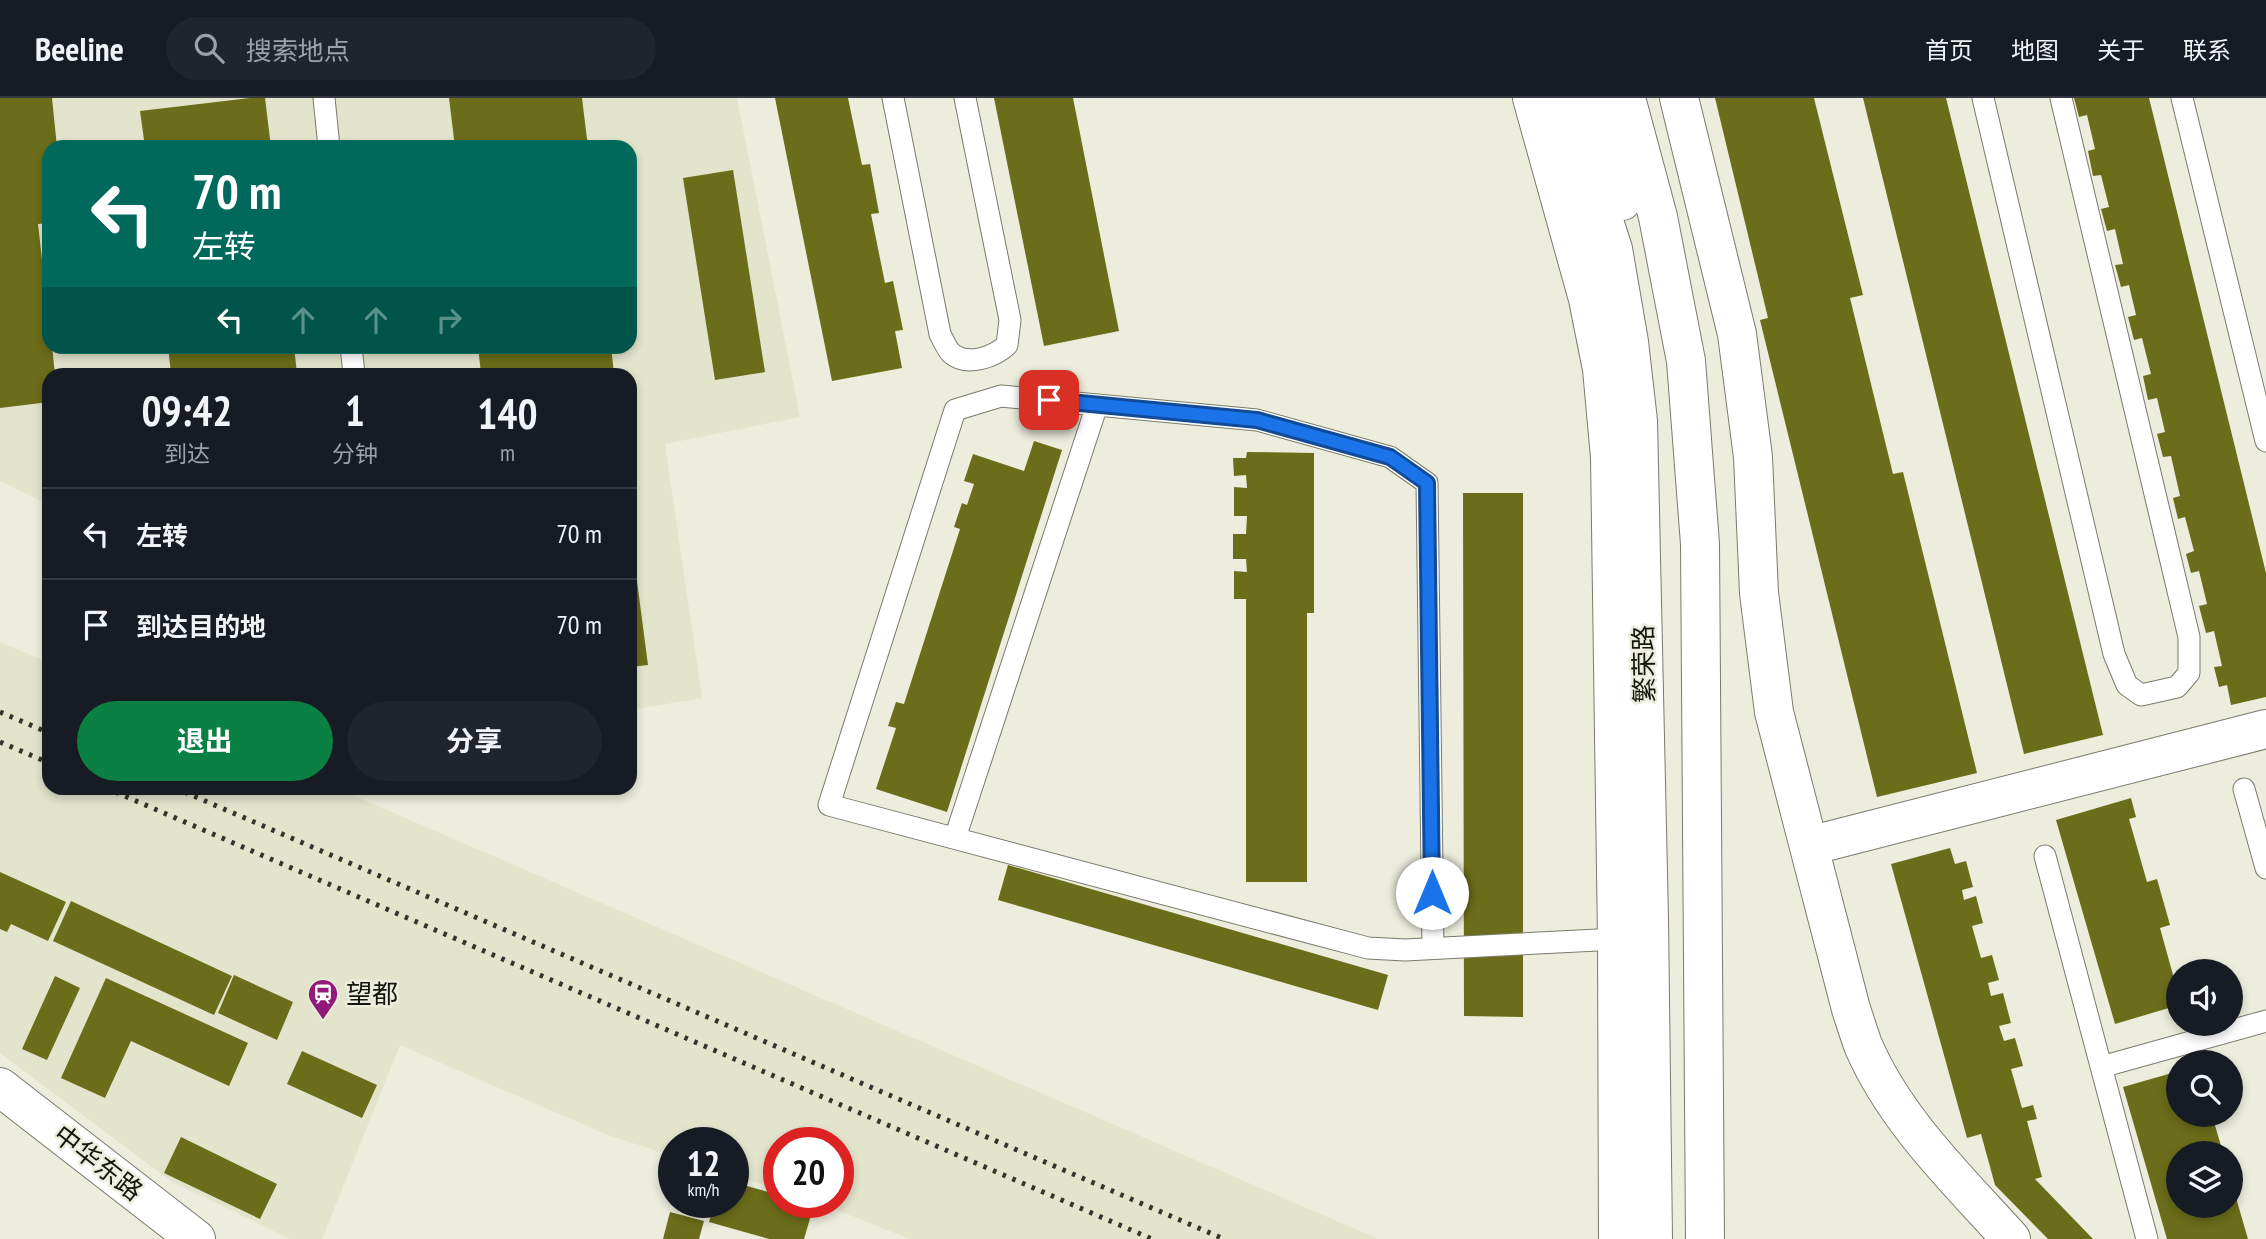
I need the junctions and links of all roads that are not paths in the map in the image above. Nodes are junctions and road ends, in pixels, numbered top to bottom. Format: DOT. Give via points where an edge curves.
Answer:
graph roads {
  1 [pos="324,98"];
  2 [pos="893,98"];
  3 [pos="965,98"];
  4 [pos="1532,98"];
  5 [pos="1564,98"];
  6 [pos="1595,98"];
  7 [pos="1626,98"];
  8 [pos="1679,98"];
  9 [pos="1983,98"];
  10 [pos="2061,98"];
  11 [pos="2182,98"];
  12 [pos="328,140"];
  13 [pos="1097,405"];
  14 [pos="2266,441"];
  15 [pos="2266,729"];
  16 [pos="2244,789"];
  17 [pos="955,838"];
  18 [pos="1809,846"];
  19 [pos="2045,856"];
  20 [pos="2266,868"];
  21 [pos="1617,939"];
  22 [pos="1433,948"];
  23 [pos="2266,1021"];
  24 [pos="2101,1067"];
  25 [pos="0,1087"];
  26 [pos="196,1239"];
  27 [pos="1618,1239"];
  28 [pos="1653,1239"];
  29 [pos="1675,1239"];
  30 [pos="1705,1239"];
  31 [pos="2011,1239"];
  32 [pos="2147,1239"];
  1 -- 12 [label="lane"];
  2 -- 3 [label="lane" via="940,334 950,352 965,360 997,354 1007,345 1010,320"];
  4 -- 21 [label="street" via="1588,299 1602,369 1610,457"];
  5 -- 28 [label="street, 繁荣路" via="1612,249 1638,421"];
  6 -- 29 [label="street, 繁荣路" via="1634,244 1660,419"];
  7 -- 30 [label="street" via="1658,217 1686,361 1699,531"];
  8 -- 18 [label="street" via="1737,334 1753,457 1759,593 1774,712"];
  9 -- 10 [label="lane" via="2114,654 2127,685 2141,695 2177,687 2189,673 2189,636"];
  11 -- 14 [label="lane"];
  13 -- 17 [label="lane"];
  13 -- 17 [label="lane" via="1001,396 955,410 829,805"];
  13 -- 22 [label="lane" via="1257,420 1390,457 1427,483"];
  15 -- 18 [label="street"];
  16 -- 20 [label="lane"];
  17 -- 22 [label="lane" via="1368,948"];
  18 -- 31 [label="street" via="1864,1046 1918,1136"];
  19 -- 24 [label="lane"];
  21 -- 22 [label="lane"];
  21 -- 27 [label="street"];
  23 -- 24 [label="lane"];
  24 -- 32 [label="lane"];
  25 -- 26 [label="street, 中华东路"];
}
